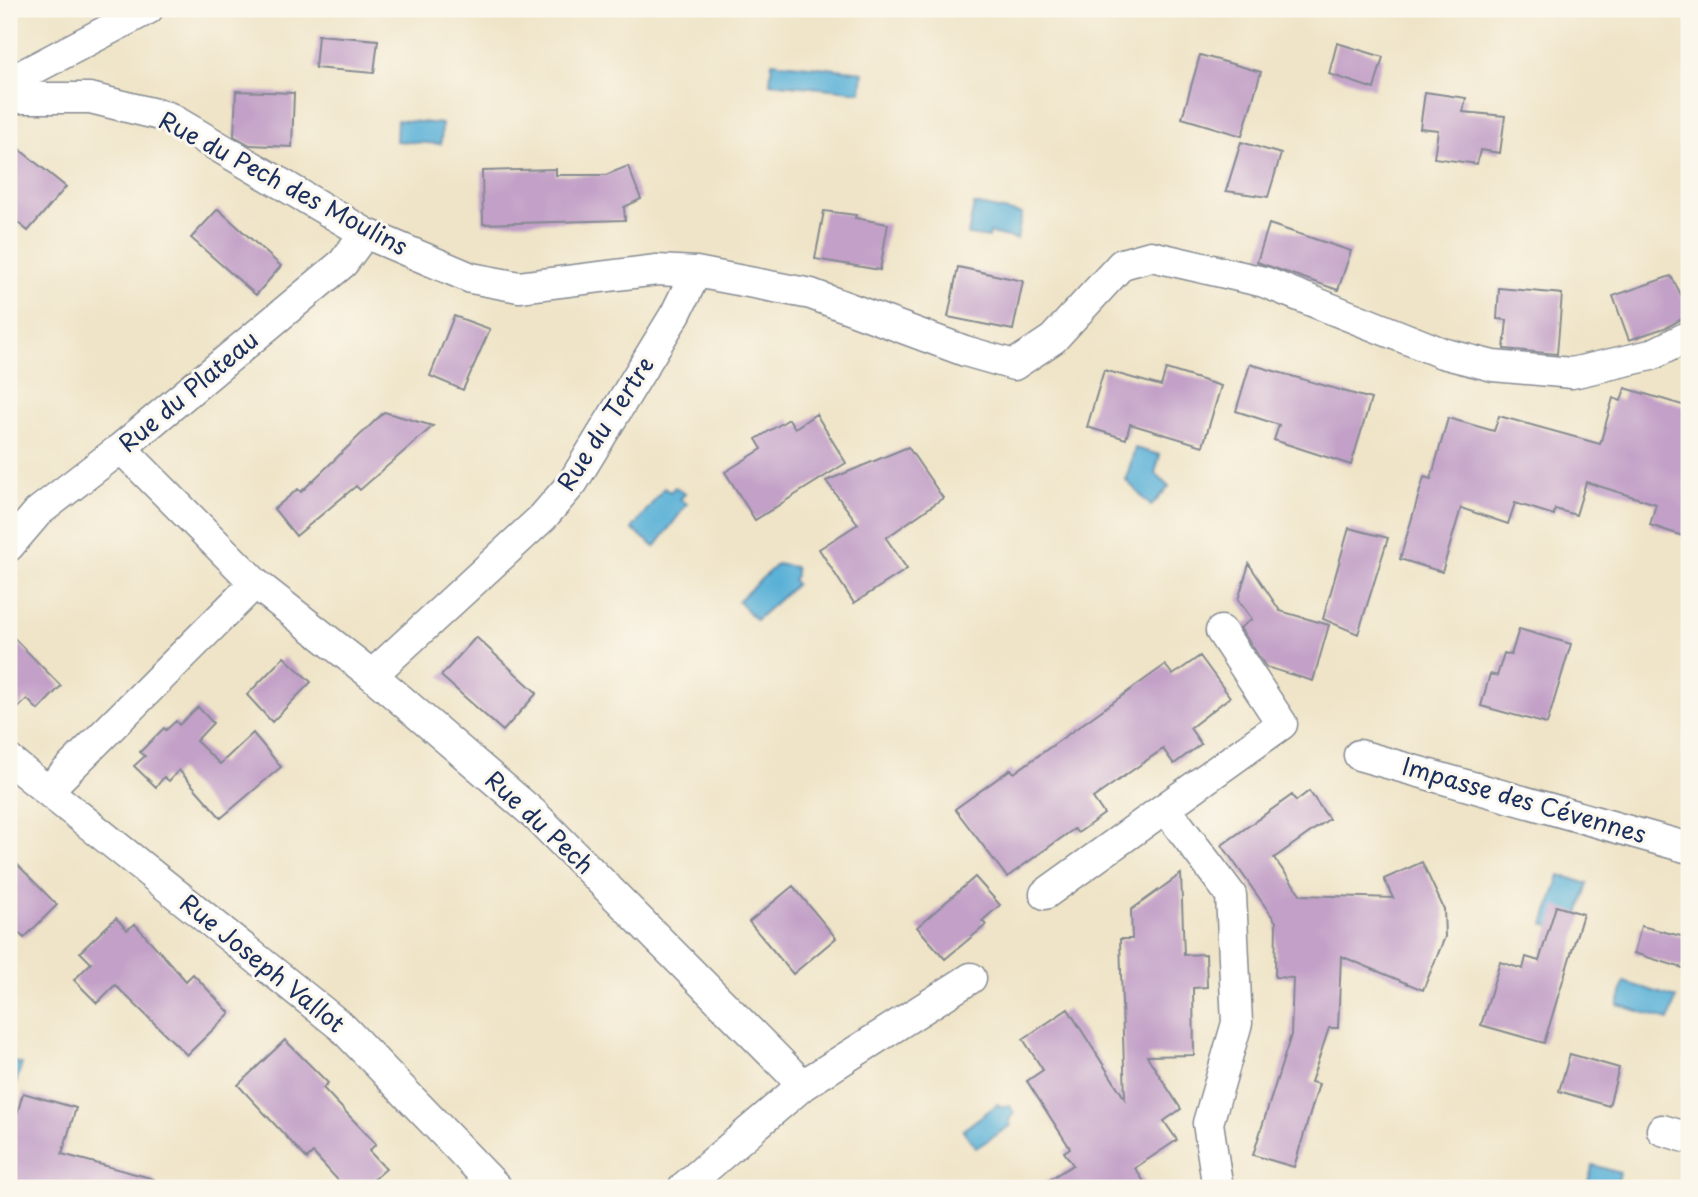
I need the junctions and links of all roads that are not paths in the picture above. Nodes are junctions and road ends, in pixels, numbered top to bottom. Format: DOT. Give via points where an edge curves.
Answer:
graph roads {
  1 [pos="148,9"];
  2 [pos="9,82"];
  3 [pos="9,98"];
  4 [pos="365,233"];
  5 [pos="696,272"];
  6 [pos="1689,336"];
  7 [pos="121,448"];
  8 [pos="9,546"];
  9 [pos="255,583"];
  10 [pos="1221,631"];
  11 [pos="372,675"];
  12 [pos="1359,754"];
  13 [pos="9,760"];
  14 [pos="48,790"];
  15 [pos="1166,808"];
  16 [pos="1689,848"];
  17 [pos="1045,894"];
  18 [pos="971,978"];
  19 [pos="803,1085"];
  20 [pos="1215,1187"];
  21 [pos="497,1188"];
  22 [pos="683,1188"];
  1 -- 2 [label="street"];
  3 -- 4 [label="street, Rue du Pech des Moulins" via="90,98 168,117"];
  4 -- 5 [label="street, Rue du Pech des Moulins" via="471,278 519,287 657,270"];
  4 -- 7 [label="street, Rue du Plateau" via="343,263"];
  5 -- 6 [label="street, Rue du Pech des Moulins" via="811,294 1014,365 1053,339 1122,264 1151,256 1264,282 1443,353 1493,366 1572,373 1651,355"];
  5 -- 11 [label="street, Rue du Tertre" via="573,482 543,517"];
  7 -- 8 [label="street, Rue du Plateau" via="38,512"];
  7 -- 9 [label="street, Rue du Pech"];
  9 -- 11 [label="street, Rue du Pech"];
  9 -- 14 [label="street"];
  10 -- 15 [label="street" via="1282,724"];
  11 -- 19 [label="street, Rue du Pech" via="534,814"];
  12 -- 16 [label="street, Impasse des Cévennes"];
  13 -- 14 [label="street, Rue Joseph Vallot"];
  14 -- 21 [label="street, Rue Joseph Vallot" via="342,1027"];
  15 -- 17 [label="street"];
  15 -- 20 [label="street" via="1231,895 1237,1023 1208,1123"];
  18 -- 19 [label="street"];
  19 -- 22 [label="street"];
}
